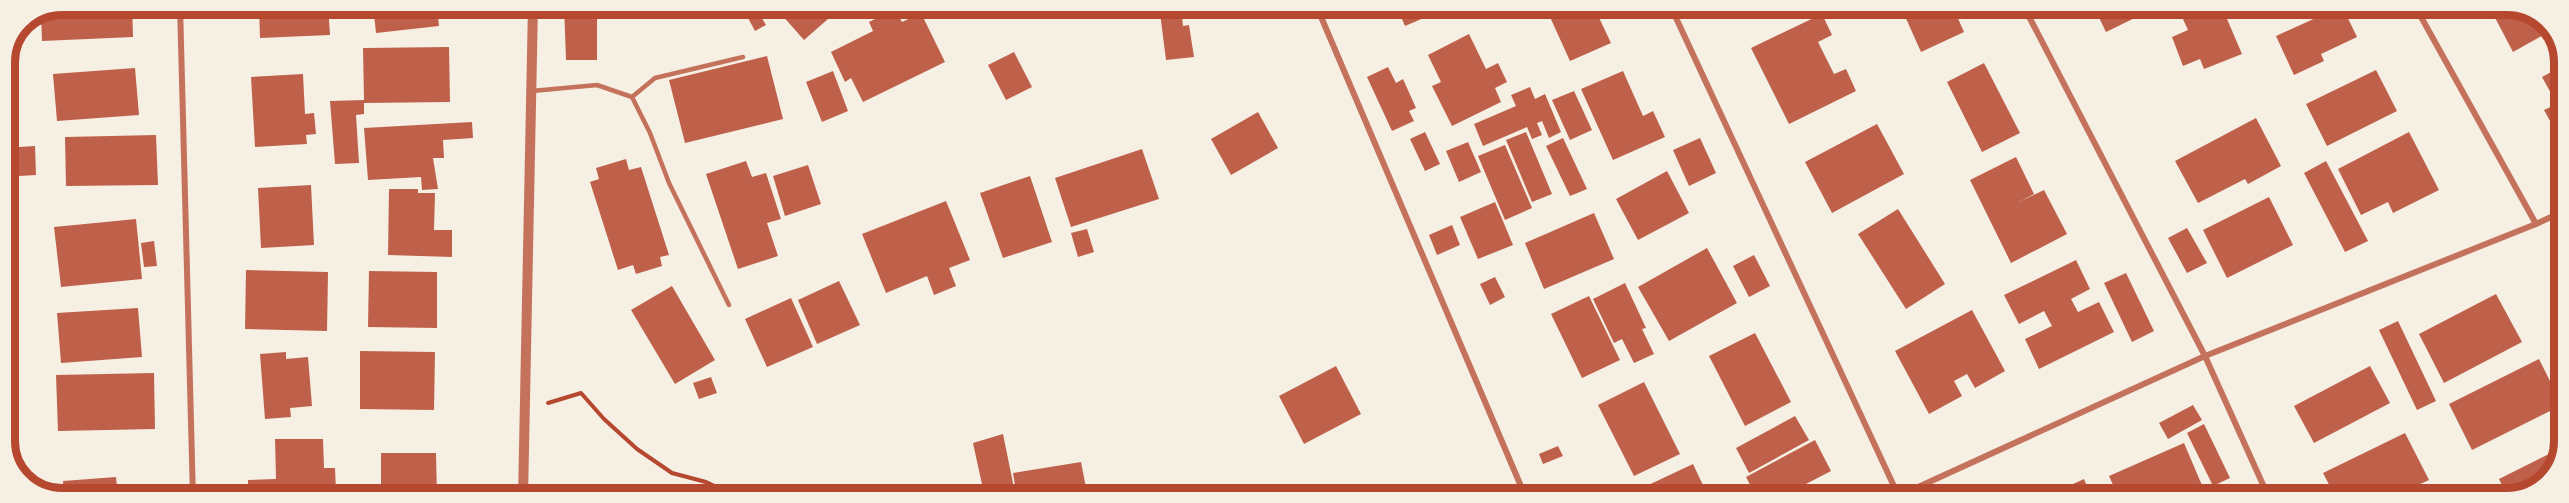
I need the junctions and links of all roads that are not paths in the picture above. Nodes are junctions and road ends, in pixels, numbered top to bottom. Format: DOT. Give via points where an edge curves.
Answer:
graph roads {
  1 [pos="180,15"];
  2 [pos="534,15"];
  3 [pos="1320,15"];
  4 [pos="1675,15"];
  5 [pos="2028,15"];
  6 [pos="2420,15"];
  7 [pos="742,57"];
  8 [pos="532,91"];
  9 [pos="632,97"];
  10 [pos="2554,216"];
  11 [pos="2536,225"];
  12 [pos="729,305"];
  13 [pos="2205,356"];
  14 [pos="193,488"];
  15 [pos="523,488"];
  16 [pos="1522,488"];
  17 [pos="1892,488"];
  18 [pos="1919,488"];
  19 [pos="2264,488"];
  1 -- 14 [label="street"];
  2 -- 8 [label="street"];
  3 -- 16 [label="street"];
  4 -- 17 [label="street"];
  5 -- 13 [label="street"];
  6 -- 11 [label="street"];
  7 -- 9 [label="lane" via="655,78"];
  8 -- 9 [label="lane" via="597,85"];
  8 -- 15 [label="street"];
  9 -- 12 [label="lane"];
  10 -- 11 [label="street"];
  11 -- 13 [label="street"];
  13 -- 18 [label="street"];
  13 -- 19 [label="street"];
}
